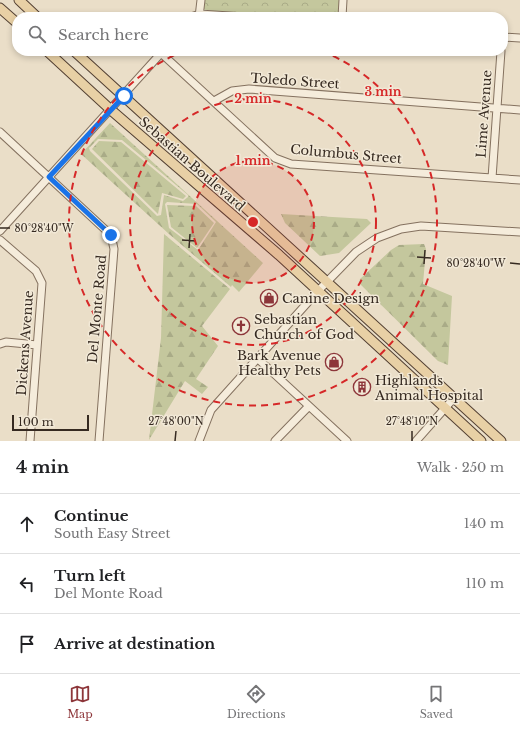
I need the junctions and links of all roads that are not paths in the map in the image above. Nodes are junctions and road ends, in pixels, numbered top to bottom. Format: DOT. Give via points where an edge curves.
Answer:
graph roads {
  1 [pos="19,0"];
  2 [pos="201,0"];
  3 [pos="343,0"];
  4 [pos="0,8"];
  5 [pos="32,12"];
  6 [pos="199,12"];
  7 [pos="342,12"];
  8 [pos="12,19"];
  9 [pos="508,37"];
  10 [pos="520,38"];
  11 [pos="52,56"];
  12 [pos="80,56"];
  13 [pos="159,56"];
  14 [pos="165,56"];
  15 [pos="501,56"];
  16 [pos="124,96"];
  17 [pos="214,101"];
  18 [pos="497,108"];
  19 [pos="111,110"];
  20 [pos="520,110"];
  21 [pos="0,132"];
  22 [pos="49,177"];
  23 [pos="492,178"];
  24 [pos="520,180"];
  25 [pos="0,231"];
  26 [pos="520,232"];
  27 [pos="0,240"];
  28 [pos="327,282"];
  29 [pos="318,291"];
  30 [pos="0,344"];
  31 [pos="37,345"];
  32 [pos="257,358"];
  33 [pos="454,398"];
  34 [pos="309,406"];
  35 [pos="445,408"];
  36 [pos="30,441"];
  37 [pos="99,441"];
  38 [pos="199,441"];
  39 [pos="275,441"];
  40 [pos="347,441"];
  41 [pos="416,441"];
  42 [pos="481,441"];
  43 [pos="501,441"];
  1 -- 5 [label="main road"];
  2 -- 6 [label="street"];
  3 -- 7 [label="street"];
  4 -- 8 [label="main road"];
  9 -- 10 [label="street"];
  11 -- 19 [label="main road, Sebastian Boulevard"];
  12 -- 16 [label="main road, Sebastian Boulevard"];
  13 -- 16 [label="street"];
  14 -- 17 [label="street, Columbus Street"];
  15 -- 18 [label="street, Lime Avenue"];
  16 -- 19 [label="street"];
  16 -- 28 [label="main road, Sebastian Boulevard"];
  17 -- 18 [label="street, Toledo Street" via="232,91 249,89"];
  17 -- 23 [label="street, Columbus Street" via="275,158 291,164"];
  18 -- 20 [label="street, Toledo Street"];
  18 -- 23 [label="street, Lime Avenue"];
  19 -- 22 [label="street"];
  19 -- 29 [label="main road, Sebastian Boulevard"];
  21 -- 22 [label="street, Del Monte Road"];
  22 -- 25 [label="street"];
  22 -- 37 [label="street, Del Monte Road" via="111,235 114,249"];
  23 -- 24 [label="street, Columbus Street"];
  26 -- 28 [label="street" via="421,226 402,229 377,238 356,252"];
  27 -- 31 [label="street, Dickens Avenue" via="36,270 42,283"];
  28 -- 29 [label="street"];
  28 -- 33 [label="main road, Sebastian Boulevard"];
  29 -- 32 [label="street"];
  29 -- 35 [label="main road, Sebastian Boulevard"];
  30 -- 31 [label="street" via="6,342"];
  31 -- 36 [label="street, Dickens Avenue"];
  32 -- 34 [label="street"];
  32 -- 38 [label="street" via="210,410"];
  33 -- 35 [label="street"];
  33 -- 43 [label="main road, Sebastian Boulevard"];
  34 -- 39 [label="street"];
  34 -- 40 [label="street"];
  35 -- 41 [label="street"];
  35 -- 42 [label="main road, Sebastian Boulevard"];
}
